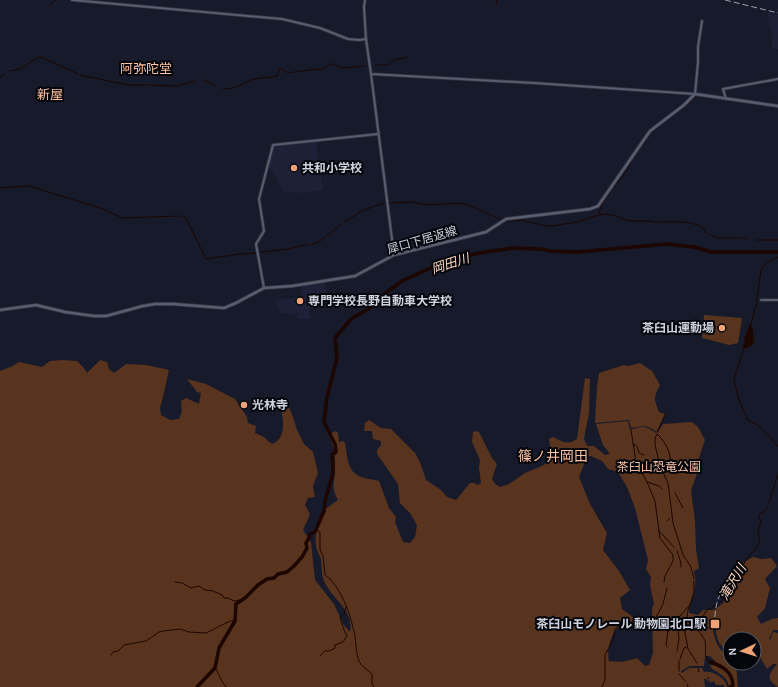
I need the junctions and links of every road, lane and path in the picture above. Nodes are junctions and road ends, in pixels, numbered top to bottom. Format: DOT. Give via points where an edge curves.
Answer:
graph roads {
  1 [pos="72,0"];
  2 [pos="365,0"];
  3 [pos="702,21"];
  4 [pos="366,39"];
  5 [pos="371,74"];
  6 [pos="778,79"];
  7 [pos="695,94"];
  8 [pos="726,99"];
  9 [pos="778,106"];
  10 [pos="378,134"];
  11 [pos="394,255"];
  12 [pos="264,288"];
  13 [pos="761,300"];
  14 [pos="778,300"];
  15 [pos="0,310"];
  1 -- 4 [label="street" via="282,19 320,28 348,39"];
  2 -- 4 [label="street"];
  3 -- 7 [label="street"];
  4 -- 5 [label="street"];
  5 -- 7 [label="street"];
  5 -- 10 [label="street"];
  6 -- 8 [label="street" via="723,89"];
  7 -- 8 [label="main road"];
  7 -- 11 [label="main road, 犀口下居返線" via="650,131 598,206 506,219 486,232"];
  8 -- 9 [label="main road"];
  10 -- 11 [label="street"];
  10 -- 12 [label="street" via="273,145 259,200 264,231 256,244"];
  11 -- 12 [label="main road, 犀口下居返線" via="355,276"];
  12 -- 15 [label="main road, 犀口下居返線" via="224,308 155,304 106,316 65,312 36,305"];
  13 -- 14 [label="street"];
}
